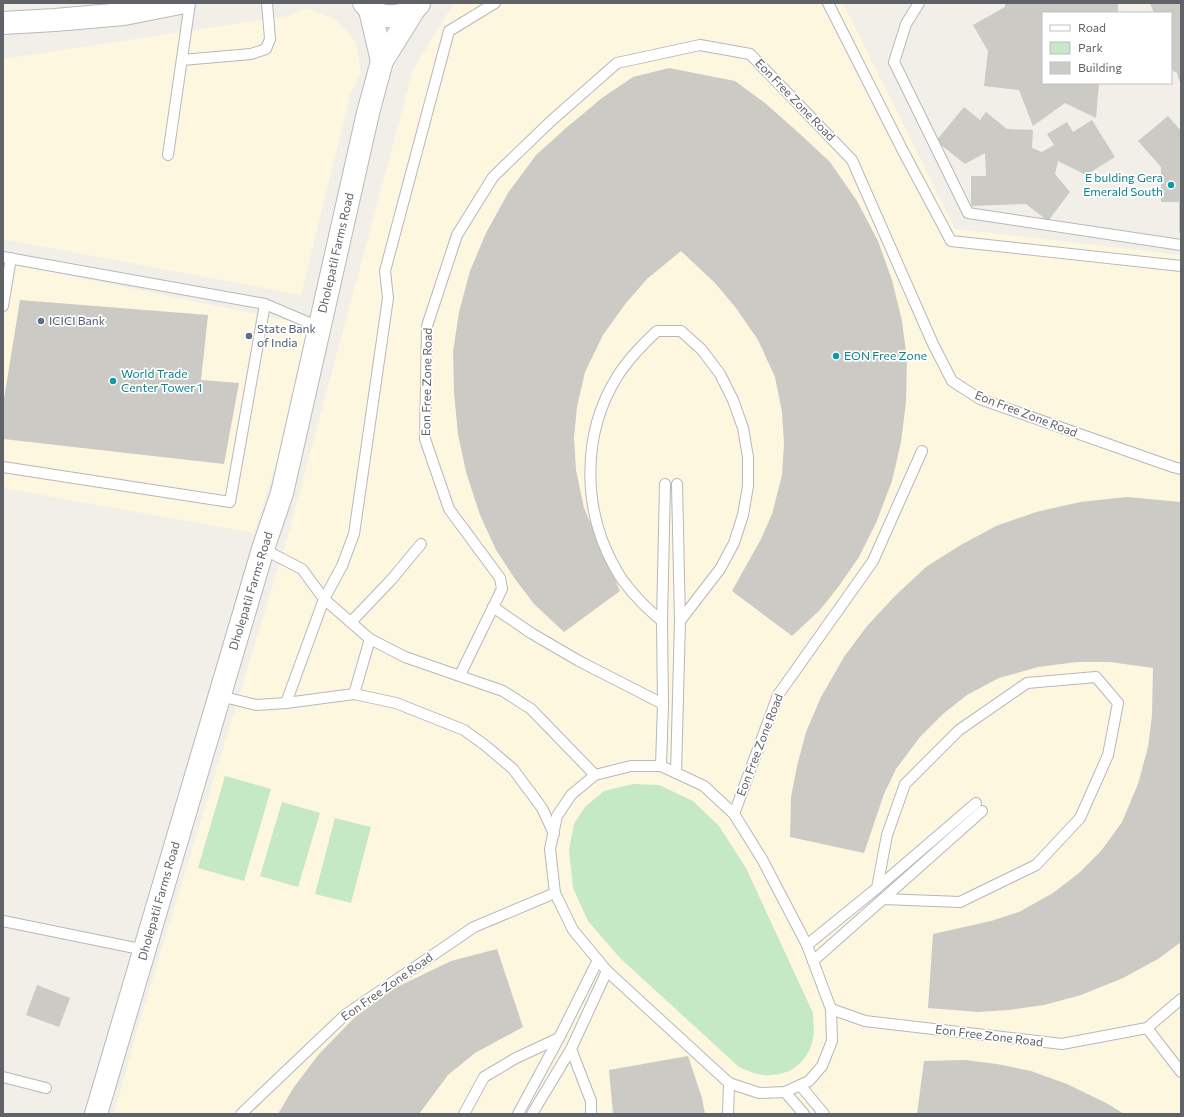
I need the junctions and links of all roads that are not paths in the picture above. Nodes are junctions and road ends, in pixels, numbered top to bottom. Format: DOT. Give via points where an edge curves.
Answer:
graph roads {
  1 [pos="180,3"];
  2 [pos="190,3"];
  3 [pos="267,3"];
  4 [pos="495,3"];
  5 [pos="828,3"];
  6 [pos="919,3"];
  7 [pos="417,5"];
  8 [pos="367,6"];
  9 [pos="3,23"];
  10 [pos="182,60"];
  11 [pos="382,61"];
  12 [pos="168,155"];
  13 [pos="1181,245"];
  14 [pos="7,257"];
  15 [pos="1181,266"];
  16 [pos="265,304"];
  17 [pos="3,306"];
  18 [pos="319,327"];
  19 [pos="922,451"];
  20 [pos="3,467"];
  21 [pos="1181,469"];
  22 [pos="665,484"];
  23 [pos="678,484"];
  24 [pos="421,544"];
  25 [pos="263,549"];
  26 [pos="324,599"];
  27 [pos="493,606"];
  28 [pos="662,621"];
  29 [pos="680,621"];
  30 [pos="351,622"];
  31 [pos="370,639"];
  32 [pos="460,675"];
  33 [pos="354,694"];
  34 [pos="220,696"];
  35 [pos="286,703"];
  36 [pos="663,704"];
  37 [pos="661,766"];
  38 [pos="676,773"];
  39 [pos="595,775"];
  40 [pos="734,814"];
  41 [pos="554,834"];
  42 [pos="877,888"];
  43 [pos="555,893"];
  44 [pos="883,900"];
  45 [pos="3,921"];
  46 [pos="807,945"];
  47 [pos="145,950"];
  48 [pos="598,960"];
  49 [pos="813,961"];
  50 [pos="607,971"];
  51 [pos="1181,999"];
  52 [pos="831,1009"];
  53 [pos="1147,1028"];
  54 [pos="559,1038"];
  55 [pos="571,1048"];
  56 [pos="1181,1072"];
  57 [pos="3,1077"];
  58 [pos="729,1083"];
  59 [pos="800,1085"];
  60 [pos="46,1088"];
  61 [pos="785,1092"];
  62 [pos="96,1114"];
  63 [pos="241,1114"];
  64 [pos="464,1114"];
  65 [pos="518,1114"];
  66 [pos="532,1114"];
  67 [pos="591,1114"];
  68 [pos="728,1114"];
  69 [pos="804,1114"];
  70 [pos="824,1114"];
  1 -- 9 [label="street" via="124,14"];
  2 -- 10 [label="lane"];
  3 -- 10 [label="lane" via="270,39 266,49 251,54"];
  4 -- 26 [label="lane" via="449,31 385,272 388,298 354,534 342,566"];
  5 -- 15 [label="lane" via="951,241"];
  6 -- 13 [label="lane" via="906,24 894,62 968,213"];
  7 -- 8 [label="street" via="404,14 393,16 381,15"];
  7 -- 11 [label="street, Dholepatil Farms Road"];
  8 -- 11 [label="street, Dholepatil Farms Road"];
  10 -- 12 [label="lane"];
  11 -- 18 [label="street, Dholepatil Farms Road"];
  14 -- 16 [label="lane"];
  14 -- 17 [label="lane"];
  16 -- 18 [label="lane"];
  16 -- 20 [label="lane" via="230,502"];
  18 -- 25 [label="street, Dholepatil Farms Road" via="282,493"];
  19 -- 40 [label="lane, Eon Free Zone Road" via="873,561 778,695"];
  21 -- 27 [label="lane, Eon Free Zone Road" via="980,399 952,381 933,344 852,160 750,54 700,45 617,63 493,177 457,235 427,326 425,439 449,509 500,578 502,589"];
  22 -- 28 [label="lane"];
  23 -- 29 [label="lane"];
  24 -- 30 [label="lane"];
  25 -- 26 [label="lane" via="302,569"];
  25 -- 34 [label="street, Dholepatil Farms Road"];
  26 -- 30 [label="lane"];
  26 -- 35 [label="lane"];
  27 -- 32 [label="lane, Eon Free Zone Road"];
  27 -- 36 [label="lane" via="531,633 579,661"];
  28 -- 29 [label="lane" via="642,604 607,554 596,525 591,495 590,464 594,434 603,404 621,371 635,352 657,330 681,331 702,350 720,374 743,428 748,457 748,486 743,515 734,543 720,569"];
  28 -- 36 [label="lane"];
  29 -- 38 [label="lane"];
  30 -- 31 [label="lane"];
  31 -- 32 [label="lane" via="405,657"];
  31 -- 33 [label="lane"];
  32 -- 39 [label="lane" via="503,691 531,709"];
  33 -- 35 [label="lane"];
  33 -- 41 [label="lane" via="396,703 464,730 514,769 542,808"];
  34 -- 35 [label="lane" via="256,705"];
  34 -- 47 [label="street, Dholepatil Farms Road"];
  36 -- 37 [label="lane"];
  37 -- 38 [label="lane, Eon Free Zone Road"];
  37 -- 39 [label="lane, Eon Free Zone Road" via="631,766"];
  38 -- 40 [label="lane, Eon Free Zone Road" via="704,786"];
  39 -- 41 [label="lane, Eon Free Zone Road" via="571,795 557,816"];
  40 -- 46 [label="lane, Eon Free Zone Road" via="762,859"];
  41 -- 43 [label="lane, Eon Free Zone Road" via="550,849"];
  42 -- 44 [label="lane" via="979,807"];
  42 -- 44 [label="lane" via="886,834 905,784 959,730 1027,683 1096,677 1118,703 1108,755 1080,818 1036,865 960,902"];
  42 -- 46 [label="lane"];
  43 -- 48 [label="lane, Eon Free Zone Road" via="573,930"];
  43 -- 63 [label="lane, Eon Free Zone Road" via="474,927 345,1015"];
  44 -- 49 [label="lane"];
  45 -- 47 [label="lane"];
  46 -- 49 [label="lane, Eon Free Zone Road"];
  47 -- 62 [label="street, Dholepatil Farms Road"];
  48 -- 50 [label="lane, Eon Free Zone Road"];
  48 -- 54 [label="lane"];
  49 -- 52 [label="lane, Eon Free Zone Road"];
  50 -- 55 [label="lane"];
  50 -- 58 [label="lane, Eon Free Zone Road"];
  51 -- 53 [label="lane, Eon Free Zone Road"];
  52 -- 53 [label="lane, Eon Free Zone Road" via="865,1021 1062,1044"];
  52 -- 59 [label="lane, Eon Free Zone Road" via="832,1041 822,1066 809,1081"];
  53 -- 56 [label="lane"];
  54 -- 64 [label="lane" via="516,1058 484,1077"];
  54 -- 65 [label="lane"];
  55 -- 66 [label="lane"];
  55 -- 67 [label="lane" via="591,1101"];
  57 -- 60 [label="lane"];
  58 -- 61 [label="lane, Eon Free Zone Road" via="759,1093"];
  58 -- 68 [label="lane"];
  59 -- 61 [label="lane, Eon Free Zone Road"];
  59 -- 70 [label="lane"];
  61 -- 69 [label="lane"];
}
